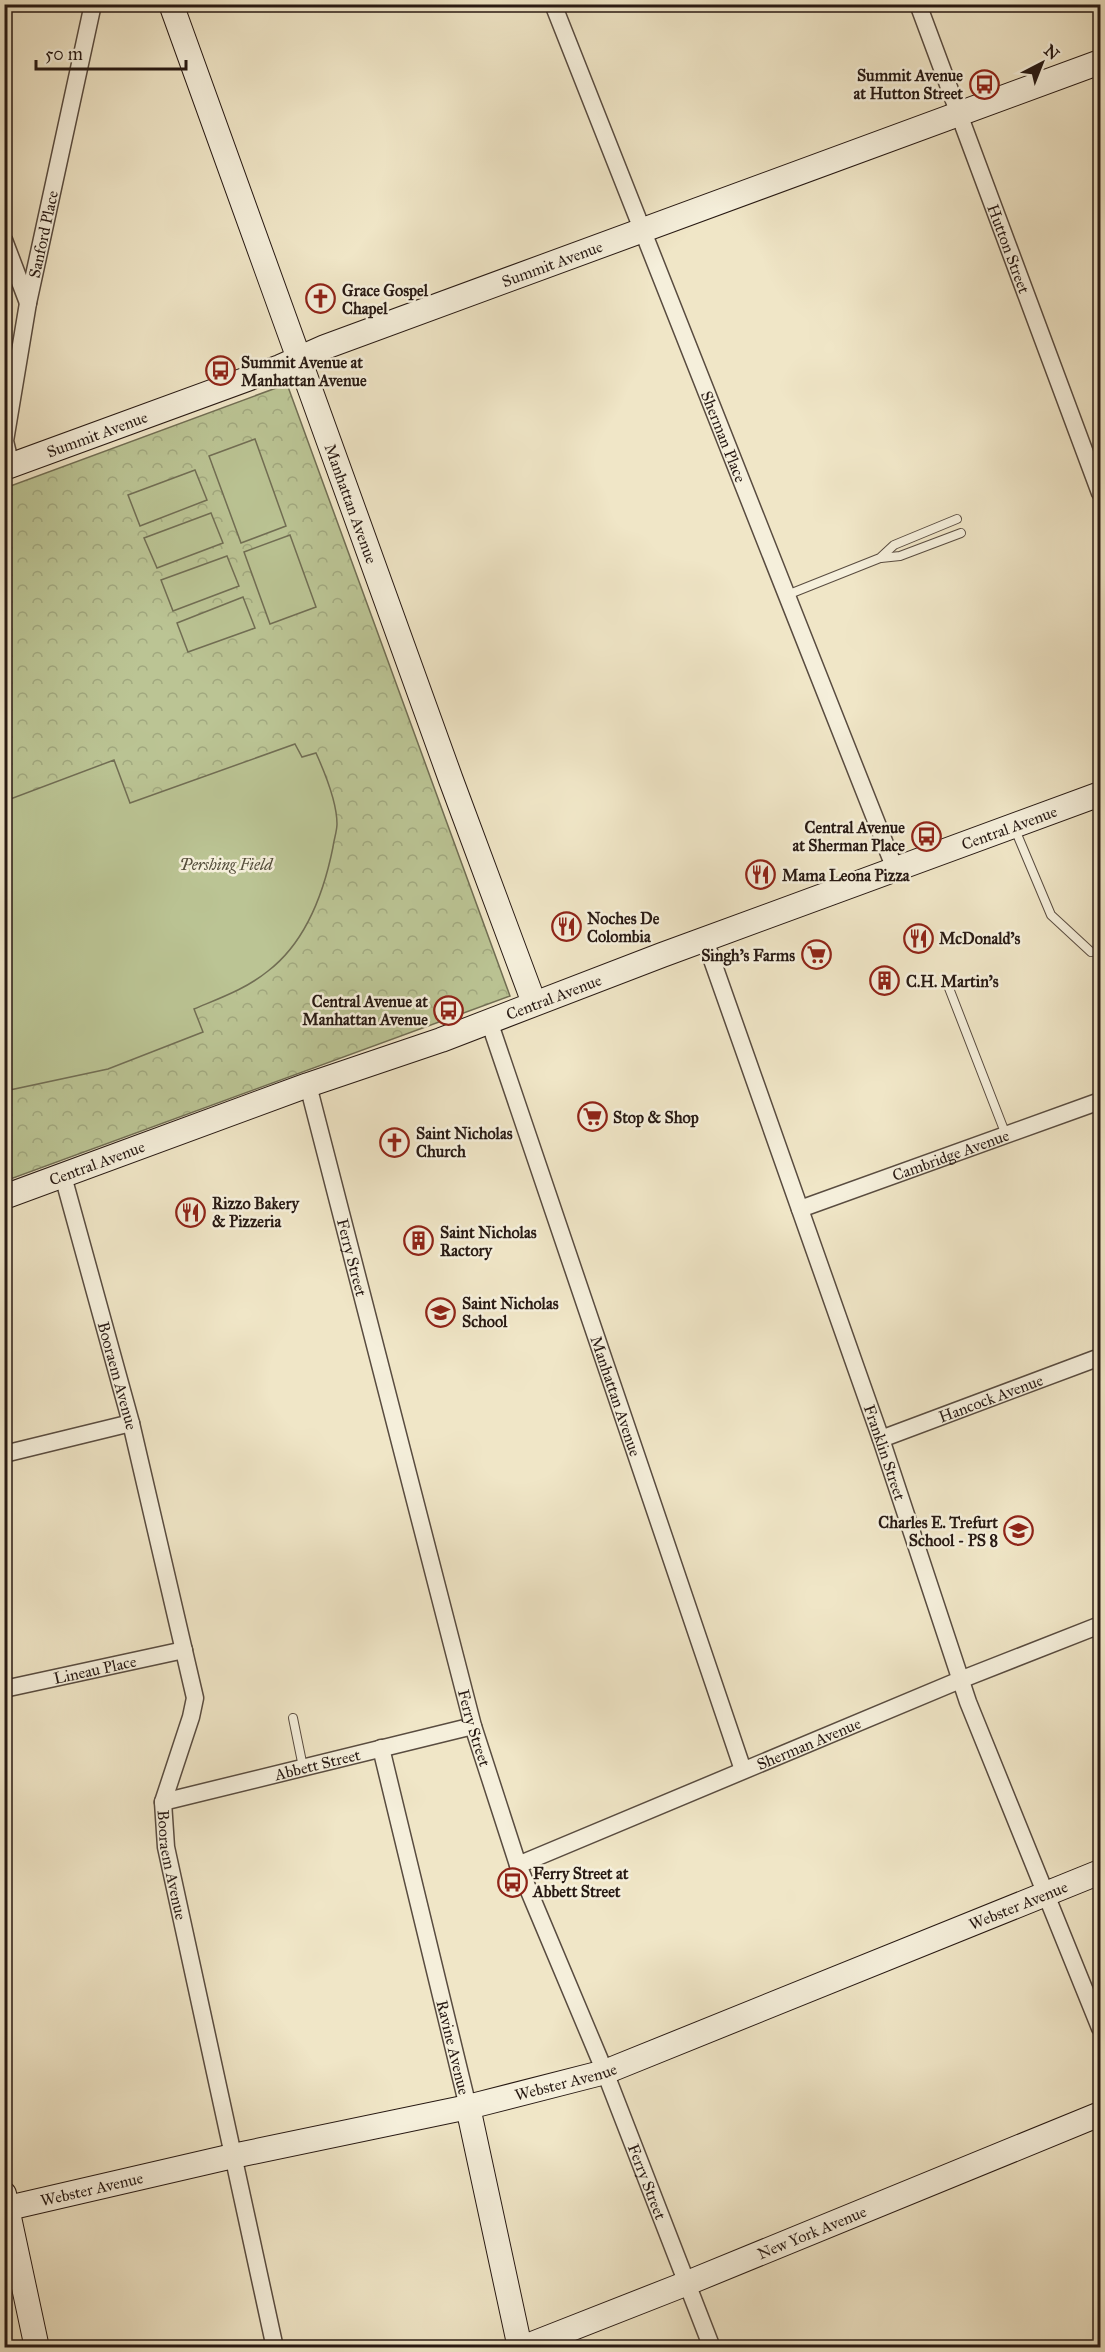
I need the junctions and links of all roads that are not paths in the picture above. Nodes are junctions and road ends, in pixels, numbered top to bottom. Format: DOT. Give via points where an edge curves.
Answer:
graph roads {
  1 [pos="93,4"];
  2 [pos="171,4"];
  3 [pos="553,4"];
  4 [pos="918,4"];
  5 [pos="1101,62"];
  6 [pos="959,112"];
  7 [pos="643,231"];
  8 [pos="4,240"];
  9 [pos="28,303"];
  10 [pos="300,358"];
  11 [pos="8,467"];
  12 [pos="1101,493"];
  13 [pos="957,519"];
  14 [pos="961,534"];
  15 [pos="880,558"];
  16 [pos="788,595"];
  17 [pos="1101,794"];
  18 [pos="1014,826"];
  19 [pos="895,869"];
  20 [pos="705,940"];
  21 [pos="1091,952"];
  22 [pos="946,983"];
  23 [pos="534,1003"];
  24 [pos="489,1022"];
  25 [pos="308,1085"];
  26 [pos="1101,1101"];
  27 [pos="1006,1135"];
  28 [pos="63,1176"];
  29 [pos="4,1197"];
  30 [pos="800,1209"];
  31 [pos="1101,1357"];
  32 [pos="131,1424"];
  33 [pos="881,1439"];
  34 [pos="4,1454"];
  35 [pos="1101,1625"];
  36 [pos="184,1650"];
  37 [pos="960,1680"];
  38 [pos="4,1689"];
  39 [pos="293,1718"];
  40 [pos="472,1726"];
  41 [pos="381,1748"];
  42 [pos="303,1767"];
  43 [pos="743,1770"];
  44 [pos="163,1802"];
  45 [pos="518,1865"];
  46 [pos="1101,1872"];
  47 [pos="1045,1894"];
  48 [pos="1101,2028"];
  49 [pos="605,2072"];
  50 [pos="468,2107"];
  51 [pos="1101,2114"];
  52 [pos="233,2156"];
  53 [pos="6,2204"];
  54 [pos="685,2284"];
  55 [pos="37,2348"];
  56 [pos="275,2348"];
  57 [pos="521,2348"];
  58 [pos="712,2348"];
  1 -- 9 [label="street, Sanford Place"];
  2 -- 10 [label="street, Manhattan Avenue"];
  3 -- 7 [label="street, Sherman Place"];
  4 -- 6 [label="street, Hutton Street"];
  5 -- 6 [label="street, Summit Avenue"];
  6 -- 7 [label="street, Summit Avenue"];
  6 -- 12 [label="street, Hutton Street"];
  7 -- 10 [label="street, Summit Avenue"];
  7 -- 16 [label="street, Sherman Place"];
  8 -- 9 [label="street"];
  9 -- 11 [label="street, Sanford Place" via="5,441"];
  10 -- 11 [label="street, Summit Avenue"];
  10 -- 23 [label="street, Manhattan Avenue"];
  13 -- 15 [label="lane" via="894,545"];
  14 -- 15 [label="lane" via="900,556"];
  15 -- 16 [label="lane"];
  16 -- 19 [label="street, Sherman Place"];
  17 -- 18 [label="street, Central Avenue"];
  18 -- 19 [label="street, Central Avenue"];
  18 -- 21 [label="lane" via="1051,915"];
  19 -- 20 [label="street, Central Avenue"];
  20 -- 23 [label="street, Central Avenue"];
  20 -- 30 [label="street, Franklin Street"];
  22 -- 27 [label="lane"];
  23 -- 24 [label="street, Central Avenue"];
  24 -- 25 [label="street, Central Avenue"];
  24 -- 43 [label="street, Manhattan Avenue"];
  25 -- 28 [label="street, Central Avenue"];
  25 -- 40 [label="street, Ferry Street"];
  26 -- 27 [label="street, Cambridge Avenue"];
  27 -- 30 [label="street, Cambridge Avenue"];
  28 -- 29 [label="street, Central Avenue"];
  28 -- 32 [label="street, Booraem Avenue"];
  30 -- 33 [label="street, Franklin Street"];
  31 -- 33 [label="street, Hancock Avenue"];
  32 -- 34 [label="street"];
  32 -- 36 [label="street, Booraem Avenue"];
  33 -- 37 [label="street, Franklin Street"];
  35 -- 37 [label="street, Sherman Avenue"];
  36 -- 38 [label="street, Lineau Place"];
  36 -- 44 [label="street, Booraem Avenue" via="195,1698"];
  37 -- 43 [label="street, Sherman Avenue"];
  37 -- 47 [label="street, Franklin Street"];
  39 -- 42 [label="lane"];
  40 -- 41 [label="street, Abbett Street"];
  40 -- 45 [label="street, Ferry Street"];
  41 -- 42 [label="street, Abbett Street"];
  41 -- 50 [label="street, Ravine Avenue"];
  42 -- 44 [label="street, Abbett Street"];
  43 -- 45 [label="street, Sherman Avenue"];
  44 -- 52 [label="street, Booraem Avenue" via="166,1847"];
  45 -- 49 [label="street, Ferry Street"];
  46 -- 47 [label="street, Webster Avenue"];
  47 -- 48 [label="street, Franklin Street"];
  47 -- 49 [label="street, Webster Avenue"];
  49 -- 50 [label="street, Webster Avenue"];
  49 -- 54 [label="street, Ferry Street"];
  50 -- 52 [label="street, Webster Avenue"];
  50 -- 57 [label="street, Ravine Avenue"];
  51 -- 54 [label="street, New York Avenue"];
  52 -- 53 [label="street, Webster Avenue"];
  52 -- 56 [label="street, Booraem Avenue"];
  53 -- 55 [label="street"];
  54 -- 57 [label="street, New York Avenue"];
  54 -- 58 [label="street, Ferry Street"];
}
